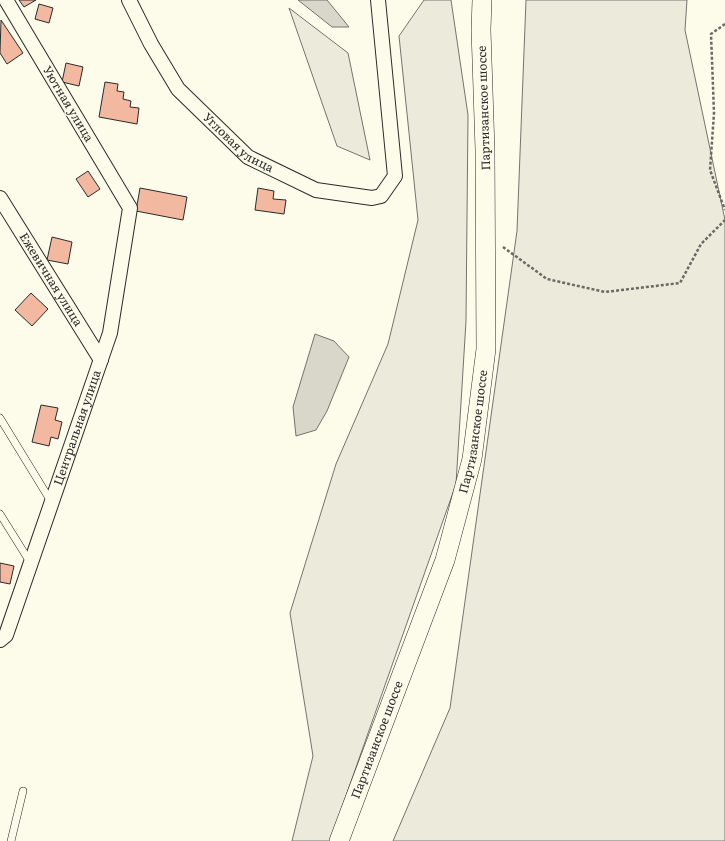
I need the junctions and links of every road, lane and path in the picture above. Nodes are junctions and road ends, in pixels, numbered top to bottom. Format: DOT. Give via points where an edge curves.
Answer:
graph roads {
  1 [pos="6,0"];
  2 [pos="129,0"];
  3 [pos="378,0"];
  4 [pos="482,0"];
  5 [pos="725,24"];
  6 [pos="0,198"];
  7 [pos="130,208"];
  8 [pos="725,210"];
  9 [pos="725,220"];
  10 [pos="486,235"];
  11 [pos="101,360"];
  12 [pos="0,418"];
  13 [pos="52,503"];
  14 [pos="0,514"];
  15 [pos="32,564"];
  16 [pos="0,640"];
  17 [pos="23,791"];
  18 [pos="11,841"];
  19 [pos="338,841"];
  1 -- 7 [label="street, Уютная улица"];
  2 -- 3 [label="street, Угловая улица" via="178,89 248,157 316,190 372,198 381,196 395,176"];
  4 -- 10 [label="main road, Партизанское шоссе"];
  5 -- 8 [label="path" via="710,34 714,113 710,170"];
  6 -- 11 [label="street, Ежевичная улица"];
  7 -- 11 [label="street, Центральная улица" via="110,333"];
  9 -- 10 [label="path" via="701,244 680,283 604,292 547,279"];
  10 -- 19 [label="main road, Партизанское шоссе" via="486,349 472,459 445,560"];
  11 -- 13 [label="street, Центральная улица"];
  12 -- 13 [label="lane"];
  13 -- 15 [label="street, Центральная улица"];
  14 -- 15 [label="lane"];
  15 -- 16 [label="street, Центральная улица" via="6,635"];
  17 -- 18 [label="lane"];
}
